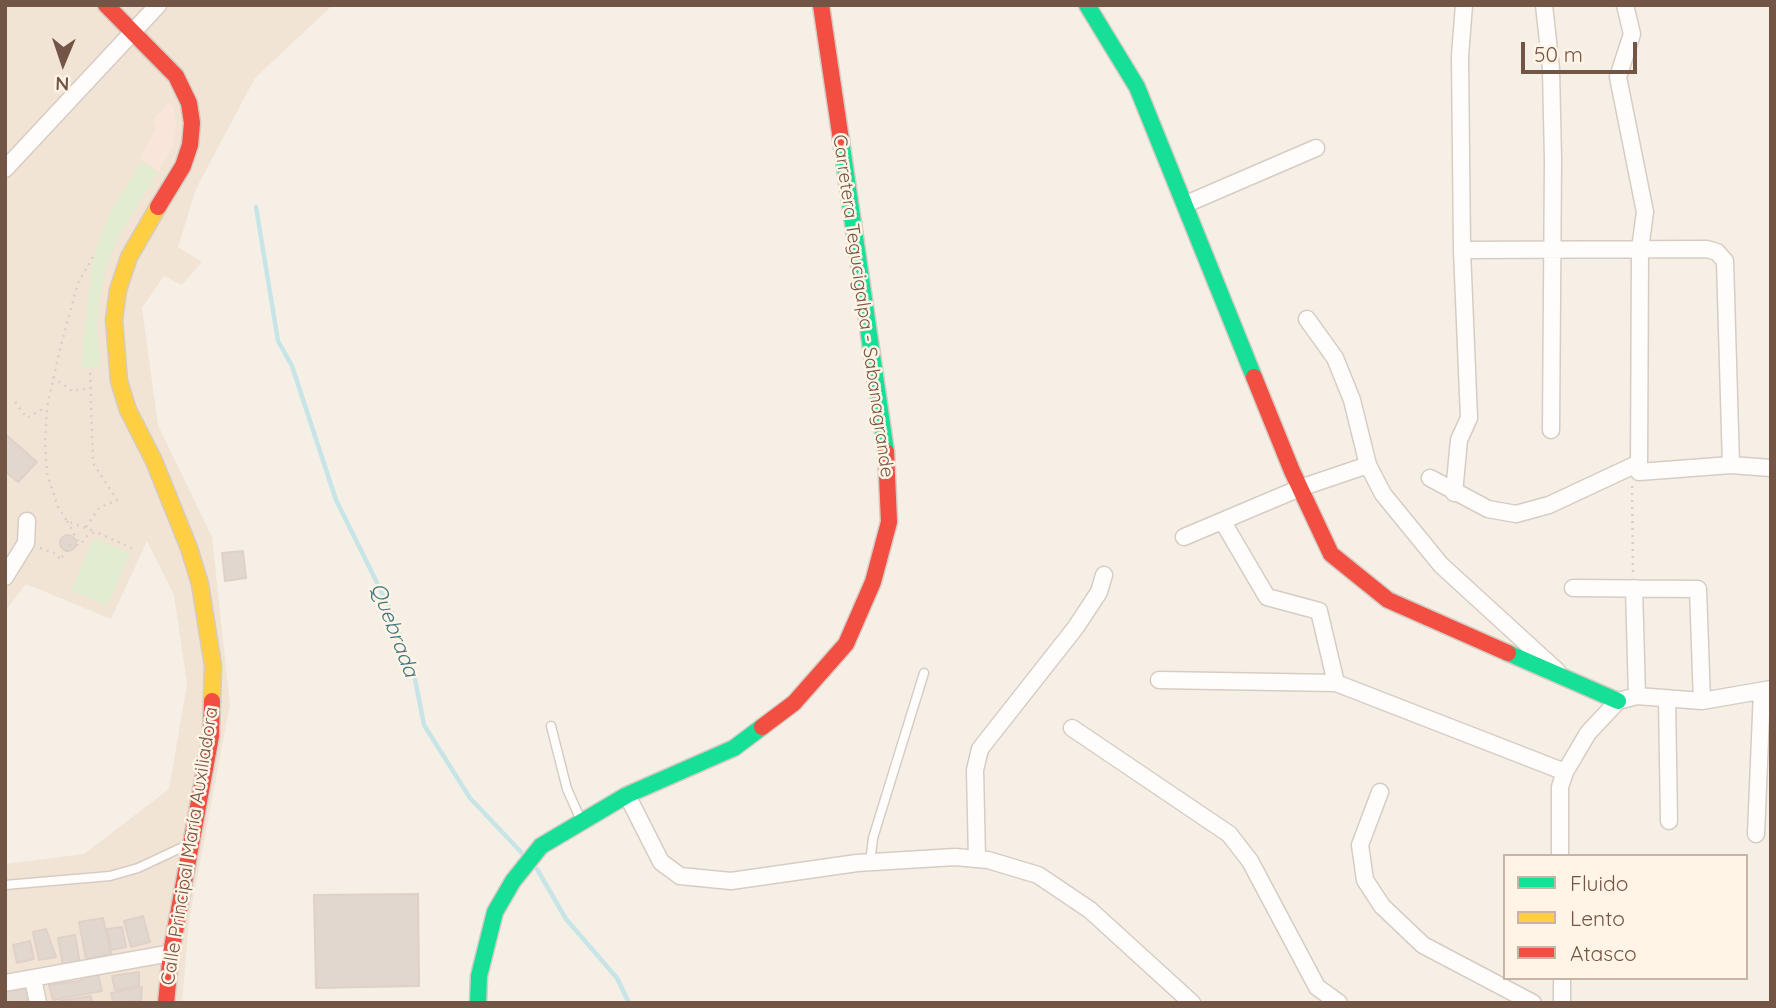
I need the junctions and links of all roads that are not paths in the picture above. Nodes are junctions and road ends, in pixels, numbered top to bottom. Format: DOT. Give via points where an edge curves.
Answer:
graph roads {
  1 [pos="106,5"];
  2 [pos="158,5"];
  3 [pos="821,5"];
  4 [pos="1087,5"];
  5 [pos="1464,5"];
  6 [pos="1544,5"];
  7 [pos="1625,5"];
  8 [pos="134,31"];
  9 [pos="1316,148"];
  10 [pos="5,169"];
  11 [pos="1186,204"];
  12 [pos="1553,249"];
  13 [pos="1640,249"];
  14 [pos="1462,250"];
  15 [pos="1307,319"];
  16 [pos="1551,430"];
  17 [pos="1368,465"];
  18 [pos="1731,466"];
  19 [pos="1639,468"];
  20 [pos="1771,468"];
  21 [pos="1430,478"];
  22 [pos="1300,488"];
  23 [pos="1454,493"];
  24 [pos="27,521"];
  25 [pos="1223,522"];
  26 [pos="1184,537"];
  27 [pos="1104,575"];
  28 [pos="5,577"];
  29 [pos="1573,588"];
  30 [pos="1634,588"];
  31 [pos="924,673"];
  32 [pos="1159,680"];
  33 [pos="1567,680"];
  34 [pos="1336,683"];
  35 [pos="1766,690"];
  36 [pos="1637,696"];
  37 [pos="1667,698"];
  38 [pos="1618,701"];
  39 [pos="1702,701"];
  40 [pos="551,726"];
  41 [pos="1072,729"];
  42 [pos="1565,772"];
  43 [pos="1380,792"];
  44 [pos="627,795"];
  45 [pos="582,820"];
  46 [pos="1670,821"];
  47 [pos="1756,834"];
  48 [pos="191,843"];
  49 [pos="1560,854"];
  50 [pos="978,859"];
  51 [pos="870,862"];
  52 [pos="5,885"];
  53 [pos="171,953"];
  54 [pos="33,979"];
  55 [pos="1562,980"];
  56 [pos="5,983"];
  57 [pos="1179,990"];
  58 [pos="38,1003"];
  59 [pos="166,1003"];
  60 [pos="478,1003"];
  61 [pos="1168,1003"];
  62 [pos="1192,1003"];
  63 [pos="1339,1003"];
  64 [pos="1533,1003"];
  65 [pos="1562,1003"];
  1 -- 8 [label="main road, Calle Principal María Auxiliadora"];
  2 -- 8 [label="street"];
  3 -- 44 [label="main road, Carretera Tegucigalpa - Sabanagrande" via="886,449 889,522 863,607 846,644 822,674 794,703 734,748"];
  4 -- 11 [label="main road" via="1137,87"];
  5 -- 14 [label="street" via="1460,56"];
  6 -- 12 [label="street" via="1550,69"];
  7 -- 13 [label="street" via="1632,34 1618,77 1645,212"];
  8 -- 10 [label="street"];
  8 -- 48 [label="main road, Calle Principal María Auxiliadora" via="176,76 189,103 192,123 183,166 129,257 114,320 119,381 190,548 209,630 214,702"];
  9 -- 11 [label="street"];
  11 -- 22 [label="main road"];
  12 -- 13 [label="street"];
  12 -- 14 [label="street"];
  12 -- 16 [label="street"];
  13 -- 18 [label="street" via="1707,249 1725,261"];
  13 -- 19 [label="street"];
  14 -- 23 [label="street" via="1469,418 1459,440"];
  15 -- 17 [label="street" via="1335,358 1352,400"];
  17 -- 22 [label="street"];
  17 -- 33 [label="street" via="1383,494 1441,565"];
  18 -- 19 [label="street"];
  18 -- 20 [label="street"];
  19 -- 23 [label="street" via="1516,514 1488,509"];
  21 -- 23 [label="street"];
  22 -- 25 [label="street"];
  22 -- 33 [label="main road" via="1331,554 1388,600"];
  24 -- 28 [label="street" via="26,543"];
  25 -- 26 [label="street"];
  25 -- 34 [label="street" via="1267,597 1319,611"];
  27 -- 50 [label="street" via="1099,592 1076,627 980,749 975,770"];
  29 -- 30 [label="street"];
  30 -- 36 [label="street"];
  30 -- 39 [label="street" via="1698,589"];
  31 -- 51 [label="lane" via="873,838"];
  32 -- 34 [label="street"];
  33 -- 38 [label="main road"];
  34 -- 42 [label="street"];
  35 -- 39 [label="street"];
  35 -- 47 [label="street"];
  36 -- 37 [label="street"];
  36 -- 38 [label="street"];
  37 -- 39 [label="street"];
  37 -- 46 [label="street"];
  38 -- 42 [label="street" via="1588,733"];
  40 -- 45 [label="lane" via="567,789"];
  41 -- 63 [label="street" via="1229,834 1250,861 1317,987"];
  42 -- 49 [label="street" via="1560,787"];
  43 -- 64 [label="street" via="1360,845 1365,880 1381,906 1423,945"];
  44 -- 45 [label="main road, Carretera Tegucigalpa - Sabanagrande"];
  44 -- 51 [label="street" via="662,862 680,876 731,881"];
  45 -- 60 [label="main road, Carretera Tegucigalpa - Sabanagrande" via="541,846 495,912 479,976"];
  48 -- 52 [label="lane" via="110,876"];
  48 -- 53 [label="main road, Calle Principal María Auxiliadora"];
  50 -- 51 [label="street" via="922,857"];
  50 -- 57 [label="street" via="1038,875 1090,910"];
  53 -- 54 [label="street"];
  53 -- 59 [label="main road, Calle Principal María Auxiliadora"];
  54 -- 56 [label="street"];
  54 -- 58 [label="street"];
  55 -- 65 [label="street"];
  57 -- 61 [label="street"];
  57 -- 62 [label="street"];
}
